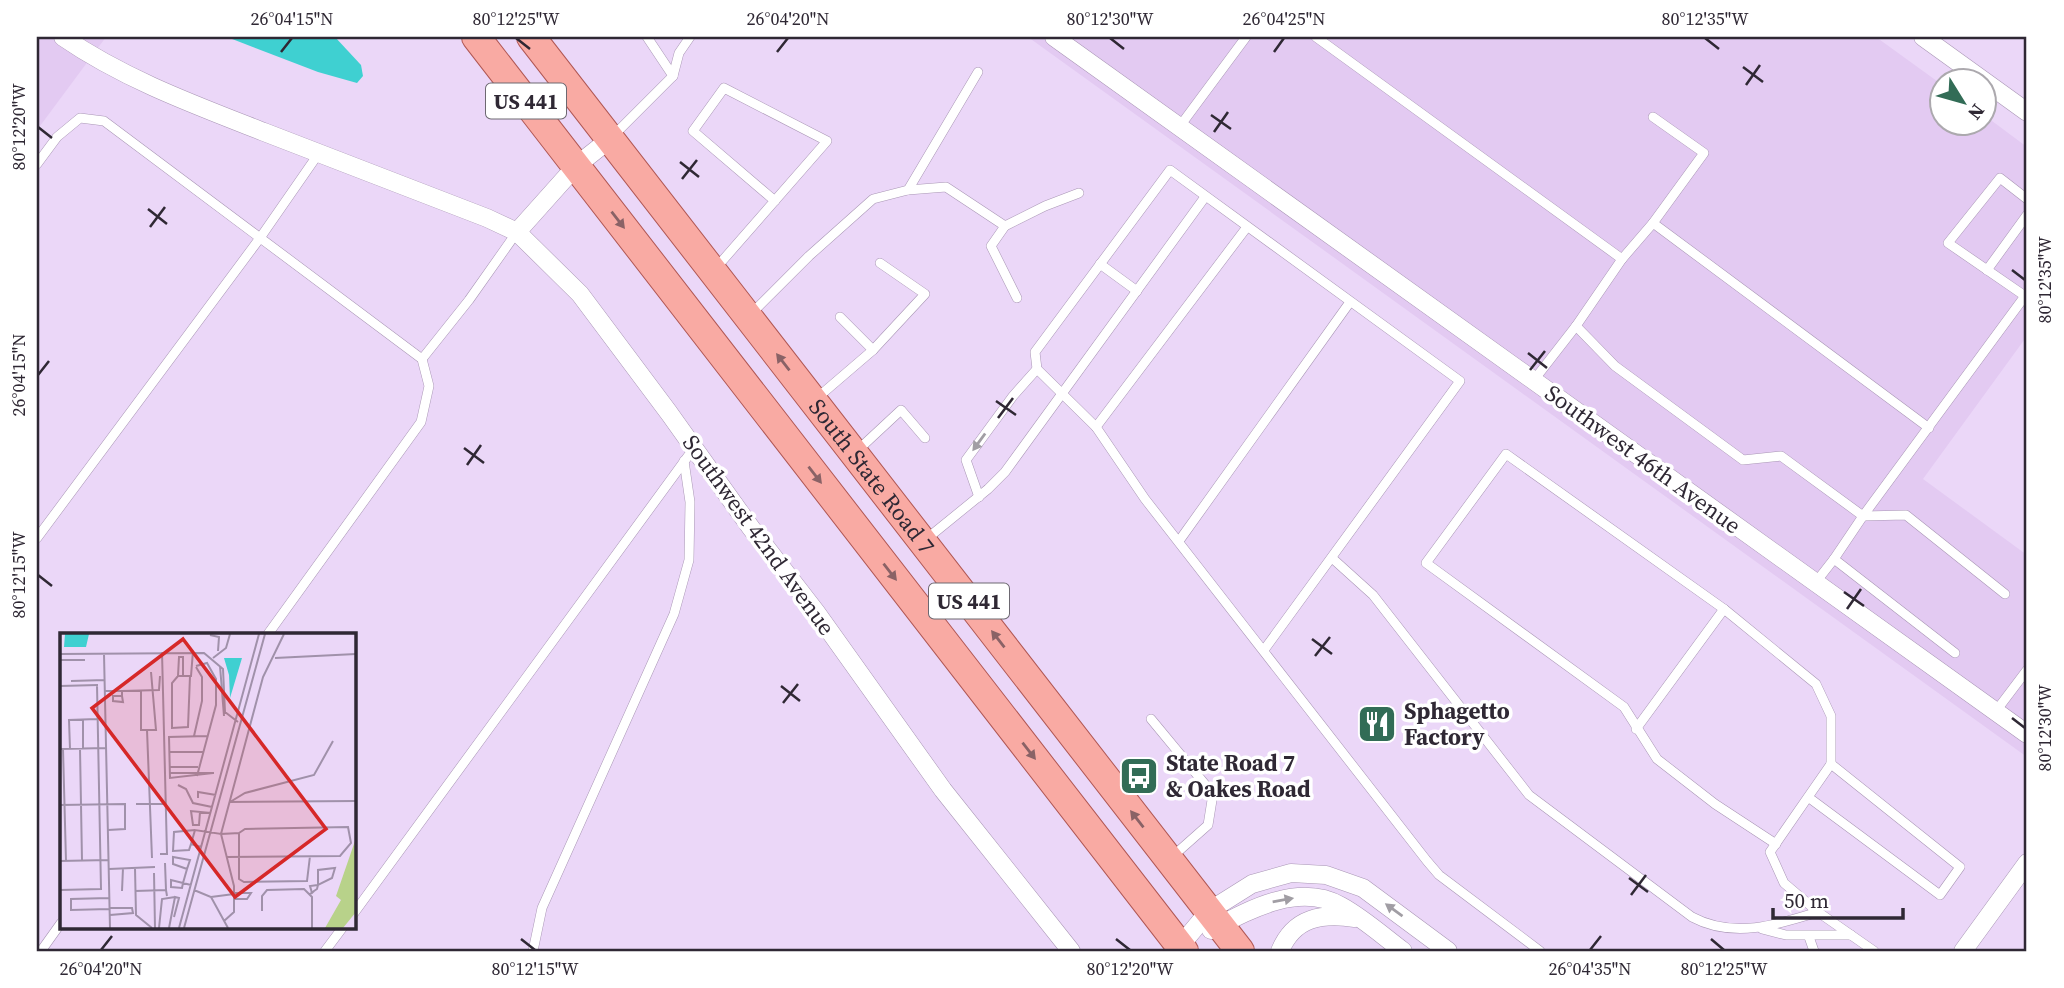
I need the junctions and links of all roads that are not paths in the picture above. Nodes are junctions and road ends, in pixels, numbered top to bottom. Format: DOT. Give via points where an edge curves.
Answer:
graph roads {
  1 [pos="63,37"];
  2 [pos="476,37"];
  3 [pos="531,37"];
  4 [pos="647,37"];
  5 [pos="690,37"];
  6 [pos="1054,37"];
  7 [pos="1246,37"];
  8 [pos="1316,37"];
  9 [pos="1923,37"];
  10 [pos="978,72"];
  11 [pos="673,76"];
  12 [pos="2027,112"];
  13 [pos="1653,117"];
  14 [pos="1180,126"];
  15 [pos="610,139"];
  16 [pos="320,153"];
  17 [pos="37,164"];
  18 [pos="576,166"];
  19 [pos="908,190"];
  20 [pos="1079,193"];
  21 [pos="1205,197"];
  22 [pos="2027,199"];
  23 [pos="775,201"];
  24 [pos="2027,215"];
  25 [pos="1653,223"];
  26 [pos="1004,226"];
  27 [pos="1247,227"];
  28 [pos="517,232"];
  29 [pos="260,238"];
  30 [pos="1622,259"];
  31 [pos="880,263"];
  32 [pos="1100,264"];
  33 [pos="1987,270"];
  34 [pos="713,272"];
  35 [pos="1137,291"];
  36 [pos="2026,294"];
  37 [pos="1017,298"];
  38 [pos="1350,302"];
  39 [pos="748,317"];
  40 [pos="840,317"];
  41 [pos="1576,326"];
  42 [pos="873,350"];
  43 [pos="422,359"];
  44 [pos="1037,369"];
  45 [pos="1534,380"];
  46 [pos="1062,394"];
  47 [pos="814,401"];
  48 [pos="1096,427"];
  49 [pos="1929,428"];
  50 [pos="925,438"];
  51 [pos="689,454"];
  52 [pos="855,454"];
  53 [pos="979,496"];
  54 [pos="1863,516"];
  55 [pos="848,518"];
  56 [pos="37,538"];
  57 [pos="1179,541"];
  58 [pos="923,542"];
  59 [pos="1332,558"];
  60 [pos="1834,559"];
  61 [pos="1816,582"];
  62 [pos="2005,594"];
  63 [pos="1724,609"];
  64 [pos="269,633"];
  65 [pos="1264,650"];
  66 [pos="1955,653"];
  67 [pos="2027,670"];
  68 [pos="1996,711"];
  69 [pos="1150,719"];
  70 [pos="1636,729"];
  71 [pos="2027,734"];
  72 [pos="1831,764"];
  73 [pos="1808,797"];
  74 [pos="1776,844"];
  75 [pos="1169,860"];
  76 [pos="2027,863"];
  77 [pos="355,912"];
  78 [pos="1818,912"];
  79 [pos="1214,918"];
  80 [pos="1362,919"];
  81 [pos="60,924"];
  82 [pos="343,928"];
  83 [pos="1760,928"];
  84 [pos="1851,934"];
  85 [pos="1810,937"];
  86 [pos="1182,949"];
  87 [pos="41,951"];
  88 [pos="326,951"];
  89 [pos="533,951"];
  90 [pos="1071,951"];
  91 [pos="1240,951"];
  92 [pos="1280,951"];
  93 [pos="1403,951"];
  94 [pos="1448,951"];
  95 [pos="1540,951"];
  96 [pos="1814,951"];
  97 [pos="1874,951"];
  98 [pos="1963,951"];
  1 -- 16 [label="street, Southwest 42nd Avenue" via="163,91"];
  2 -- 18 [label="main road, South State Road 7 / US 441"];
  3 -- 15 [label="main road, South State Road 7 / US 441"];
  4 -- 11 [label="lane"];
  5 -- 11 [label="lane" via="679,53"];
  6 -- 14 [label="street, Southwest 46th Avenue"];
  7 -- 14 [label="lane"];
  8 -- 30 [label="lane"];
  9 -- 12 [label="street"];
  10 -- 19 [label="lane"];
  11 -- 15 [label="lane"];
  13 -- 25 [label="lane" via="1704,153"];
  14 -- 45 [label="street, Southwest 46th Avenue"];
  15 -- 18 [label="street"];
  15 -- 34 [label="main road, South State Road 7 / US 441"];
  16 -- 28 [label="street, Southwest 42nd Avenue"];
  16 -- 29 [label="lane"];
  17 -- 29 [label="lane" via="57,137 80,118 104,121"];
  18 -- 28 [label="street"];
  18 -- 55 [label="main road, South State Road 7 / US 441, one-way"];
  19 -- 26 [label="lane" via="946,187"];
  19 -- 39 [label="lane" via="873,199"];
  20 -- 26 [label="lane"];
  21 -- 27 [label="lane"];
  21 -- 32 [label="lane" via="1170,170"];
  21 -- 35 [label="lane"];
  22 -- 33 [label="lane" via="2000,178 1948,243"];
  23 -- 23 [label="lane" via="827,141 724,88 693,131"];
  23 -- 34 [label="lane"];
  24 -- 33 [label="lane"];
  25 -- 30 [label="lane"];
  25 -- 49 [label="lane"];
  26 -- 37 [label="lane" via="991,246"];
  27 -- 38 [label="lane"];
  27 -- 48 [label="lane"];
  28 -- 43 [label="lane"];
  28 -- 51 [label="street, Southwest 42nd Avenue" via="580,294"];
  29 -- 43 [label="lane"];
  29 -- 56 [label="lane"];
  30 -- 41 [label="lane"];
  31 -- 42 [label="lane" via="925,294"];
  32 -- 35 [label="lane"];
  32 -- 44 [label="lane" via="1035,352"];
  33 -- 36 [label="lane"];
  34 -- 39 [label="main road, South State Road 7 / US 441"];
  35 -- 46 [label="lane"];
  36 -- 49 [label="lane"];
  38 -- 57 [label="lane"];
  38 -- 59 [label="lane" via="1460,381"];
  47 -- 39 [label="main road, South State Road 7 / US 441, one-way"];
  40 -- 42 [label="lane"];
  41 -- 45 [label="lane"];
  41 -- 54 [label="lane" via="1615,366 1743,460 1782,456"];
  42 -- 47 [label="lane"];
  43 -- 64 [label="lane" via="429,386 421,422"];
  44 -- 46 [label="lane"];
  44 -- 53 [label="lane, one-way" via="966,460"];
  45 -- 61 [label="street, Southwest 46th Avenue"];
  46 -- 48 [label="lane"];
  46 -- 53 [label="lane" via="1005,472"];
  47 -- 52 [label="main road, South State Road 7 / US 441"];
  48 -- 57 [label="lane"];
  49 -- 54 [label="lane"];
  50 -- 52 [label="lane" via="901,410"];
  51 -- 77 [label="lane"];
  51 -- 89 [label="lane" via="689,560 674,614 542,908"];
  51 -- 90 [label="street, Southwest 42nd Avenue"];
  52 -- 58 [label="main road, South State Road 7 / US 441"];
  53 -- 58 [label="lane"];
  54 -- 60 [label="lane"];
  54 -- 62 [label="lane" via="1906,515"];
  55 -- 58 [label="main road" via="890,541"];
  55 -- 86 [label="main road, South State Road 7 / US 441, one-way"];
  57 -- 65 [label="lane"];
  75 -- 58 [label="main road, South State Road 7 / US 441, one-way"];
  59 -- 65 [label="lane"];
  59 -- 83 [label="lane" via="1373,595 1529,795 1692,917 1712,926"];
  60 -- 61 [label="lane"];
  60 -- 66 [label="lane"];
  61 -- 68 [label="street, Southwest 46th Avenue"];
  63 -- 70 [label="lane"];
  63 -- 70 [label="lane" via="1506,454 1426,563 1624,707"];
  63 -- 72 [label="lane" via="1816,684 1831,716"];
  65 -- 95 [label="lane" via="1439,875"];
  67 -- 68 [label="lane"];
  68 -- 71 [label="street, Southwest 46th Avenue"];
  69 -- 75 [label="lane" via="1213,794 1208,825"];
  70 -- 74 [label="lane" via="1657,759"];
  72 -- 73 [label="lane"];
  72 -- 73 [label="lane" via="1960,867 1940,895"];
  73 -- 74 [label="lane"];
  74 -- 78 [label="lane" via="1770,852 1784,883"];
  75 -- 79 [label="main road, South State Road 7 / US 441"];
  76 -- 98 [label="street"];
  78 -- 83 [label="lane"];
  78 -- 84 [label="lane"];
  79 -- 80 [label="street, one-way" via="1303,897 1323,898"];
  79 -- 86 [label="street"];
  79 -- 91 [label="main road, South State Road 7 / US 441"];
  94 -- 79 [label="street, one-way" via="1363,888 1326,875 1291,873 1252,884"];
  80 -- 92 [label="street" via="1318,916 1292,933"];
  80 -- 93 [label="street"];
  81 -- 87 [label="lane"];
  82 -- 88 [label="lane"];
  83 -- 85 [label="lane"];
  84 -- 85 [label="lane"];
  84 -- 97 [label="lane"];
  85 -- 96 [label="lane"];
}
